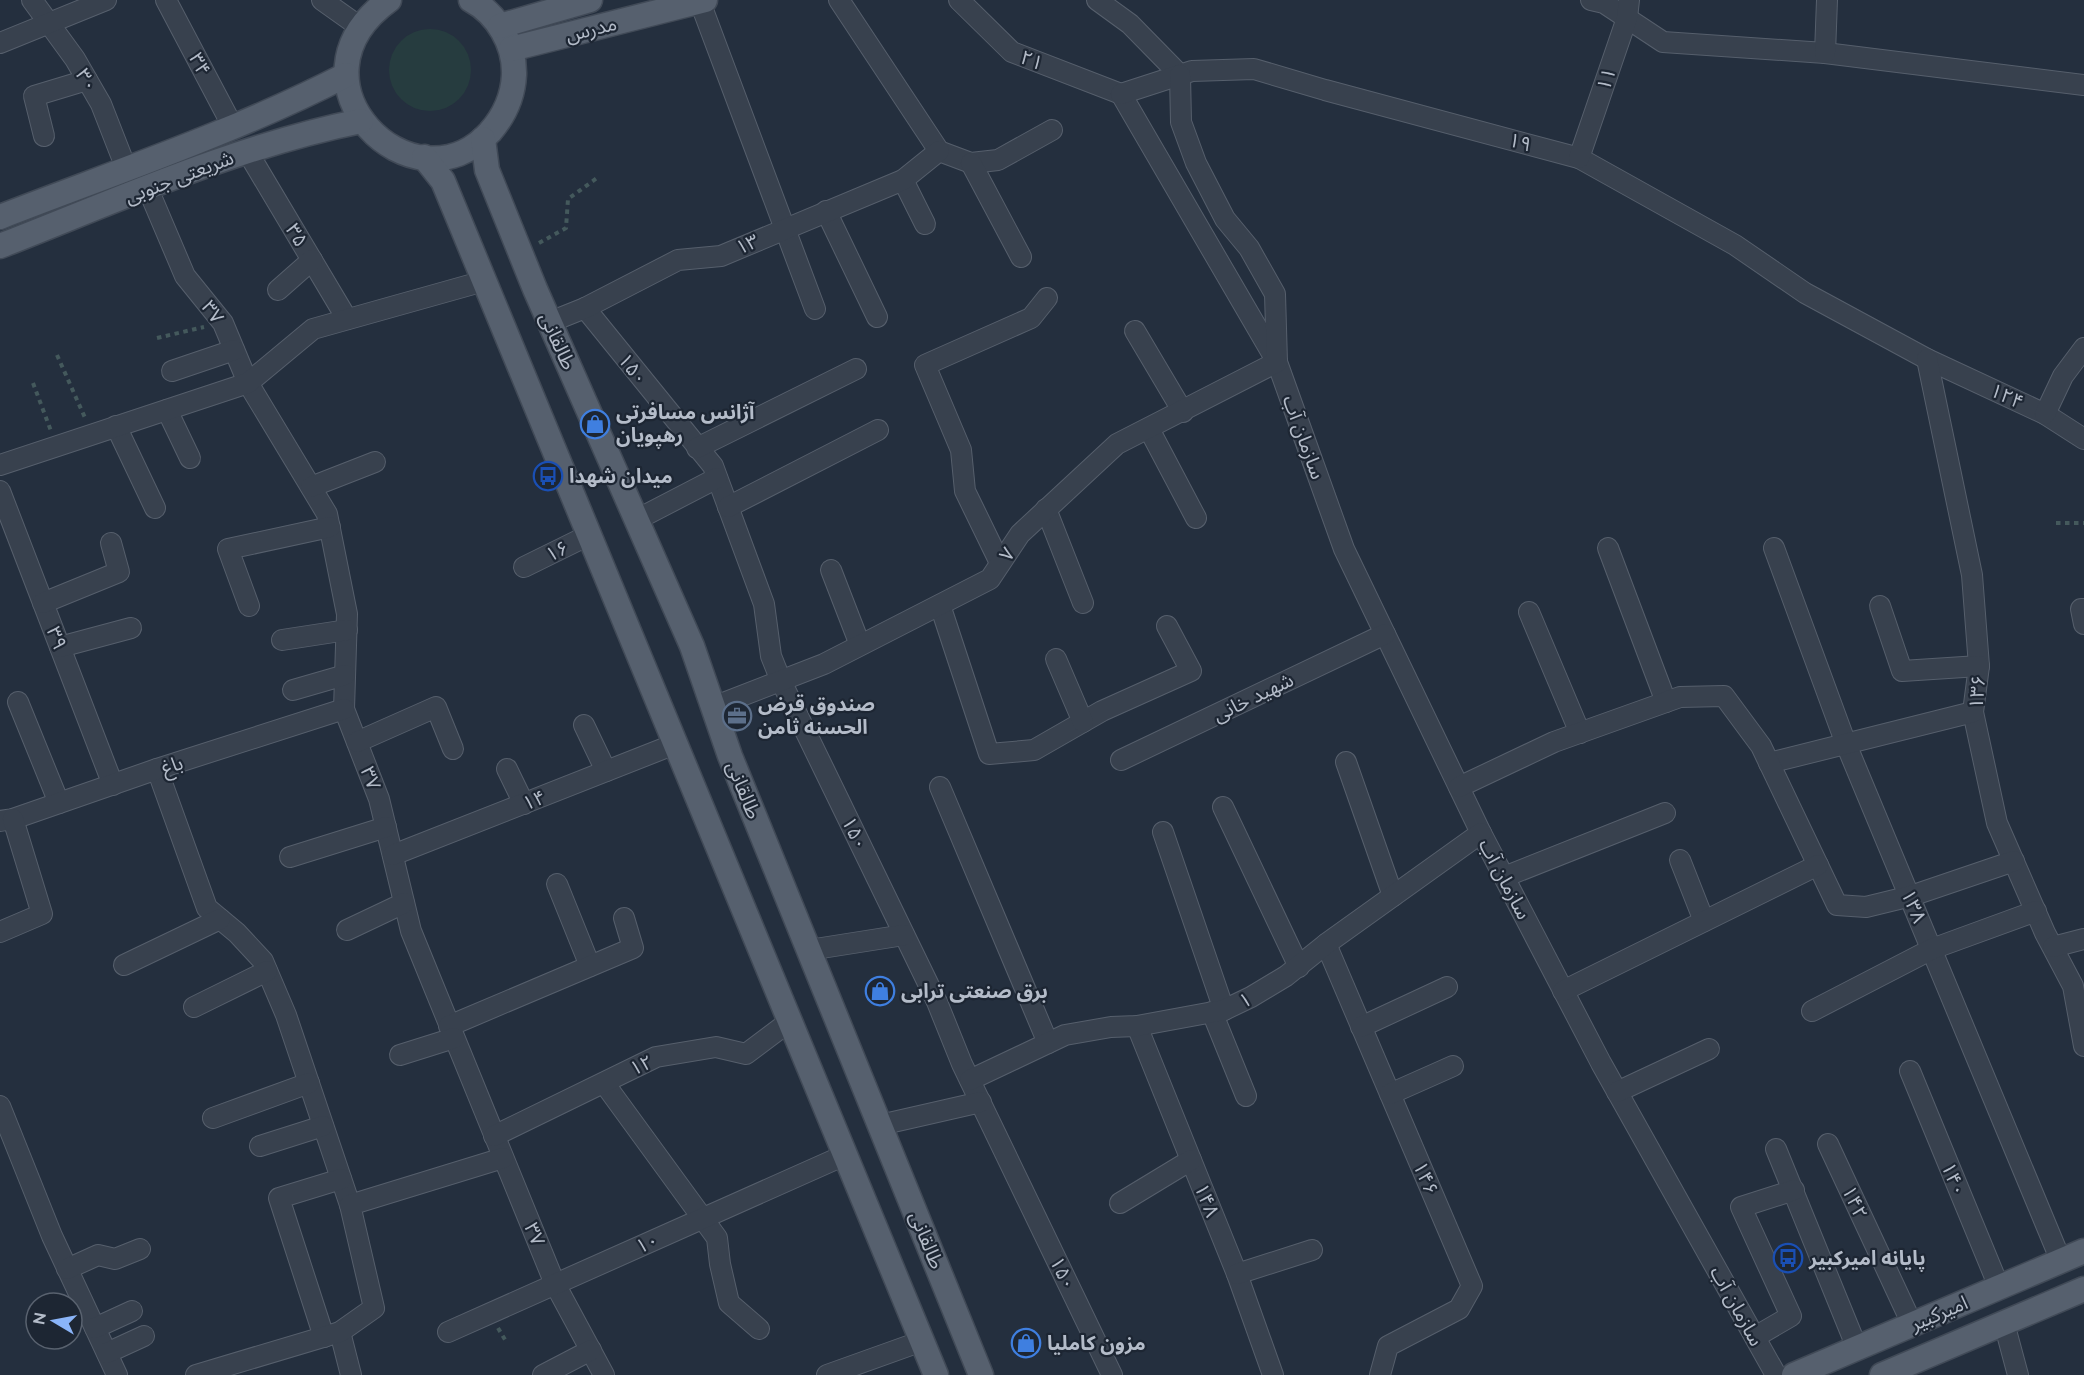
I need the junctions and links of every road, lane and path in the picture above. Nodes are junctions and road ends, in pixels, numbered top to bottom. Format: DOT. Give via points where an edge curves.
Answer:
graph roads {
  1 [pos="32,0"];
  2 [pos="106,0"];
  3 [pos="166,0"];
  4 [pos="322,0"];
  5 [pos="359,0"];
  6 [pos="389,0"];
  7 [pos="471,0"];
  8 [pos="590,0"];
  9 [pos="839,0"];
  10 [pos="959,0"];
  11 [pos="1096,0"];
  12 [pos="1591,0"];
  13 [pos="1827,0"];
  14 [pos="702,1"];
  15 [pos="1628,9"];
  16 [pos="50,24"];
  17 [pos="500,26"];
  18 [pos="360,27"];
  19 [pos="0,43"];
  20 [pos="511,49"];
  21 [pos="1825,53"];
  22 [pos="346,75"];
  23 [pos="1179,75"];
  24 [pos="87,80"];
  25 [pos="2084,85"];
  26 [pos="1121,94"];
  27 [pos="361,121"];
  28 [pos="233,127"];
  29 [pos="1052,130"];
  30 [pos="44,136"];
  31 [pos="483,139"];
  32 [pos="247,151"];
  33 [pos="939,151"];
  34 [pos="424,157"];
  35 [pos="1579,158"];
  36 [pos="971,164"];
  37 [pos="126,168"];
  38 [pos="597,178"];
  39 [pos="903,180"];
  40 [pos="148,189"];
  41 [pos="826,211"];
  42 [pos="0,217"];
  43 [pos="925,224"];
  44 [pos="783,228"];
  45 [pos="0,246"];
  46 [pos="521,254"];
  47 [pos="1020,257"];
  48 [pos="312,260"];
  49 [pos="484,280"];
  50 [pos="278,290"];
  51 [pos="1047,298"];
  52 [pos="585,308"];
  53 [pos="814,309"];
  54 [pos="877,317"];
  55 [pos="347,319"];
  56 [pos="223,322"];
  57 [pos="550,322"];
  58 [pos="1135,332"];
  59 [pos="157,338"];
  60 [pos="2084,348"];
  61 [pos="234,350"];
  62 [pos="57,355"];
  63 [pos="1927,359"];
  64 [pos="1277,362"];
  65 [pos="856,369"];
  66 [pos="172,371"];
  67 [pos="33,383"];
  68 [pos="248,383"];
  69 [pos="167,410"];
  70 [pos="1183,412"];
  71 [pos="2045,414"];
  72 [pos="116,426"];
  73 [pos="1149,429"];
  74 [pos="878,430"];
  75 [pos="92,434"];
  76 [pos="2084,439"];
  77 [pos="57,446"];
  78 [pos="697,448"];
  79 [pos="190,458"];
  80 [pos="375,462"];
  81 [pos="0,465"];
  82 [pos="717,478"];
  83 [pos="311,487"];
  84 [pos="0,491"];
  85 [pos="728,507"];
  86 [pos="155,508"];
  87 [pos="1046,509"];
  88 [pos="1196,518"];
  89 [pos="636,520"];
  90 [pos="2084,523"];
  91 [pos="2056,524"];
  92 [pos="330,527"];
  93 [pos="589,535"];
  94 [pos="111,543"];
  95 [pos="1608,548"];
  96 [pos="1774,548"];
  97 [pos="1000,563"];
  98 [pos="524,567"];
  99 [pos="831,570"];
  100 [pos="43,603"];
  101 [pos="1083,603"];
  102 [pos="940,604"];
  103 [pos="249,606"];
  104 [pos="1880,606"];
  105 [pos="2084,609"];
  106 [pos="1529,612"];
  107 [pos="2084,624"];
  108 [pos="1167,626"];
  109 [pos="131,628"];
  110 [pos="347,630"];
  111 [pos="1385,634"];
  112 [pos="282,640"];
  113 [pos="860,645"];
  114 [pos="60,647"];
  115 [pos="1056,659"];
  116 [pos="1979,666"];
  117 [pos="345,675"];
  118 [pos="781,681"];
  119 [pos="293,690"];
  120 [pos="18,702"];
  121 [pos="1666,702"];
  122 [pos="713,707"];
  123 [pos="344,709"];
  124 [pos="1973,712"];
  125 [pos="1083,722"];
  126 [pos="584,725"];
  127 [pos="1580,733"];
  128 [pos="357,742"];
  129 [pos="675,744"];
  130 [pos="1846,744"];
  131 [pos="453,749"];
  132 [pos="1121,760"];
  133 [pos="1346,762"];
  134 [pos="1769,763"];
  135 [pos="157,769"];
  136 [pos="507,769"];
  137 [pos="606,771"];
  138 [pos="113,785"];
  139 [pos="940,786"];
  140 [pos="1459,787"];
  141 [pos="59,803"];
  142 [pos="524,804"];
  143 [pos="1223,807"];
  144 [pos="1665,813"];
  145 [pos="7,820"];
  146 [pos="386,827"];
  147 [pos="1163,832"];
  148 [pos="1481,833"];
  149 [pos="393,855"];
  150 [pos="290,857"];
  151 [pos="1680,860"];
  152 [pos="2014,861"];
  153 [pos="1818,865"];
  154 [pos="1504,878"];
  155 [pos="557,884"];
  156 [pos="1393,896"];
  157 [pos="1911,896"];
  158 [pos="404,903"];
  159 [pos="2036,911"];
  160 [pos="624,918"];
  161 [pos="220,919"];
  162 [pos="1704,921"];
  163 [pos="347,930"];
  164 [pos="0,932"];
  165 [pos="904,935"];
  166 [pos="2084,939"];
  167 [pos="1326,944"];
  168 [pos="2052,946"];
  169 [pos="1932,949"];
  170 [pos="809,950"];
  171 [pos="124,965"];
  172 [pos="590,966"];
  173 [pos="1299,967"];
  174 [pos="267,971"];
  175 [pos="1447,987"];
  176 [pos="1563,991"];
  177 [pos="194,1007"];
  178 [pos="1218,1011"];
  179 [pos="1812,1011"];
  180 [pos="790,1021"];
  181 [pos="1137,1026"];
  182 [pos="1361,1027"];
  183 [pos="452,1032"];
  184 [pos="1048,1043"];
  185 [pos="2084,1046"];
  186 [pos="1709,1049"];
  187 [pos="400,1055"];
  188 [pos="1453,1066"];
  189 [pos="1910,1071"];
  190 [pos="970,1080"];
  191 [pos="309,1083"];
  192 [pos="604,1083"];
  193 [pos="1617,1092"];
  194 [pos="1390,1094"];
  195 [pos="1246,1096"];
  196 [pos="981,1102"];
  197 [pos="0,1106"];
  198 [pos="213,1118"];
  199 [pos="880,1125"];
  200 [pos="323,1126"];
  201 [pos="494,1136"];
  202 [pos="1828,1144"];
  203 [pos="260,1146"];
  204 [pos="1776,1149"];
  205 [pos="845,1155"];
  206 [pos="503,1158"];
  207 [pos="1191,1160"];
  208 [pos="341,1179"];
  209 [pos="1794,1190"];
  210 [pos="1120,1203"];
  211 [pos="350,1205"];
  212 [pos="702,1219"];
  213 [pos="140,1249"];
  214 [pos="1312,1251"];
  215 [pos="2084,1251"];
  216 [pos="2061,1261"];
  217 [pos="68,1269"];
  218 [pos="1237,1274"];
  219 [pos="555,1284"];
  220 [pos="1999,1287"];
  221 [pos="2084,1289"];
  222 [pos="132,1311"];
  223 [pos="2004,1323"];
  224 [pos="1912,1324"];
  225 [pos="95,1328"];
  226 [pos="759,1329"];
  227 [pos="448,1332"];
  228 [pos="332,1335"];
  229 [pos="144,1336"];
  230 [pos="1755,1337"];
  231 [pos="922,1341"];
  232 [pos="1857,1348"];
  233 [pos="591,1350"];
  234 [pos="107,1353"];
  235 [pos="929,1372"];
  236 [pos="117,1375"];
  237 [pos="196,1375"];
  238 [pos="351,1375"];
  239 [pos="543,1375"];
  240 [pos="604,1375"];
  241 [pos="827,1375"];
  242 [pos="981,1375"];
  243 [pos="1112,1375"];
  244 [pos="1274,1375"];
  245 [pos="1380,1375"];
  246 [pos="1776,1375"];
  247 [pos="1794,1375"];
  248 [pos="1881,1375"];
  249 [pos="2018,1375"];
  1 -- 16 [label="street, ۳۰"];
  2 -- 16 [label="street"];
  3 -- 28 [label="street, ۳۴"];
  4 -- 18 [label="street"];
  5 -- 18 [label="main road"];
  6 -- 18 [label="main road"];
  7 -- 17 [label="main road"];
  8 -- 17 [label="main road, مدرس"];
  9 -- 33 [label="street"];
  10 -- 26 [label="street, ۲۱" via="1012,52"];
  11 -- 23 [label="street" via="1130,24"];
  12 -- 15 [label="street"];
  13 -- 21 [label="street"];
  14 -- 20 [label="main road, مدرس"];
  14 -- 44 [label="street"];
  15 -- 21 [label="street" via="1663,42"];
  15 -- 35 [label="street, ۱۱"];
  16 -- 19 [label="street"];
  16 -- 24 [label="street, ۳۰"];
  17 -- 20 [label="main road"];
  18 -- 22 [label="main road" via="350,50"];
  20 -- 31 [label="main road" via="511,98 500,120"];
  21 -- 25 [label="street"];
  22 -- 27 [label="main road"];
  22 -- 28 [label="main road, شریعتی جنوبی"];
  23 -- 26 [label="street, ۱۹"];
  23 -- 35 [label="street, ۱۹" via="1192,70 1254,69"];
  23 -- 64 [label="street, سازمان آب" via="1181,122 1196,164 1225,219 1249,248 1275,294"];
  24 -- 30 [label="street" via="34,96"];
  24 -- 37 [label="street, ۳۰" via="101,104"];
  26 -- 64 [label="street, سازمان آب"];
  27 -- 32 [label="main road, شریعتی جنوبی" via="306,132"];
  27 -- 34 [label="main road" via="378,139 400,152"];
  28 -- 37 [label="main road, شریعتی جنوبی"];
  29 -- 36 [label="street" via="998,160"];
  31 -- 34 [label="main road" via="456,153"];
  31 -- 46 [label="main road, طالقانی" via="487,170"];
  32 -- 40 [label="main road, شریعتی جنوبی"];
  32 -- 48 [label="street, ۳۵"];
  33 -- 36 [label="street"];
  33 -- 39 [label="street, ۱۳"];
  34 -- 49 [label="main road" via="443,181"];
  35 -- 63 [label="street, ۱۹" via="1735,245 1805,293"];
  36 -- 47 [label="street"];
  37 -- 42 [label="main road, شریعتی جنوبی"];
  38 -- 46 [label="path" via="568,199 566,228"];
  39 -- 41 [label="street, ۱۳"];
  39 -- 43 [label="street"];
  40 -- 45 [label="main road, شریعتی جنوبی"];
  40 -- 56 [label="street, ۳۷" via="185,276"];
  41 -- 44 [label="street, ۱۳"];
  41 -- 54 [label="street"];
  44 -- 52 [label="street, ۱۳" via="721,256 678,260"];
  44 -- 53 [label="street"];
  46 -- 57 [label="main road, طالقانی"];
  48 -- 50 [label="street"];
  48 -- 55 [label="street, ۳۵"];
  49 -- 55 [label="street"];
  49 -- 93 [label="main road"];
  51 -- 97 [label="street" via="1031,318 925,365 961,450 965,491"];
  52 -- 57 [label="street, ۱۳"];
  52 -- 78 [label="street, ۱۵۰"];
  55 -- 68 [label="street" via="313,329"];
  56 -- 59 [label="path"];
  56 -- 61 [label="street, ۳۷"];
  57 -- 89 [label="main road, طالقانی"];
  58 -- 70 [label="street"];
  60 -- 71 [label="street" via="2063,376"];
  61 -- 66 [label="street"];
  61 -- 68 [label="street, ۳۷"];
  62 -- 75 [label="path"];
  63 -- 71 [label="street, ۱۲۴"];
  63 -- 116 [label="street, ۱۳۶" via="1972,575"];
  64 -- 70 [label="street, ۷"];
  64 -- 111 [label="street, سازمان آب" via="1344,549"];
  65 -- 78 [label="street"];
  67 -- 77 [label="path"];
  68 -- 69 [label="street"];
  68 -- 83 [label="street, ۳۷"];
  69 -- 72 [label="street"];
  69 -- 79 [label="street"];
  70 -- 73 [label="street, ۷"];
  71 -- 76 [label="street, ۱۲۴"];
  72 -- 75 [label="street"];
  72 -- 86 [label="street"];
  73 -- 87 [label="street, ۷" via="1117,444"];
  73 -- 88 [label="street"];
  74 -- 85 [label="street"];
  75 -- 77 [label="street"];
  77 -- 81 [label="street"];
  78 -- 82 [label="street, ۱۵۰" via="713,466"];
  80 -- 83 [label="street"];
  82 -- 85 [label="street, ۱۵۰"];
  82 -- 89 [label="street"];
  83 -- 92 [label="street, ۳۷"];
  84 -- 100 [label="street, ۳۹"];
  85 -- 118 [label="street, ۱۵۰" via="764,604 771,656"];
  87 -- 97 [label="street, ۷" via="1020,534"];
  87 -- 101 [label="street"];
  89 -- 122 [label="main road, طالقانی" via="692,646"];
  90 -- 91 [label="path"];
  92 -- 103 [label="street" via="228,549"];
  92 -- 110 [label="street, ۳۷"];
  93 -- 98 [label="street, ۱۶"];
  93 -- 129 [label="main road"];
  94 -- 100 [label="street" via="119,572"];
  95 -- 121 [label="street"];
  96 -- 130 [label="street, ۱۳۸"];
  97 -- 102 [label="street, ۷" via="990,579"];
  99 -- 113 [label="street"];
  100 -- 114 [label="street, ۳۹"];
  102 -- 113 [label="street, ۷"];
  102 -- 125 [label="street" via="989,754 1034,750"];
  104 -- 116 [label="street" via="1902,671"];
  105 -- 107 [label="street"];
  106 -- 127 [label="street"];
  108 -- 125 [label="street" via="1191,671"];
  109 -- 114 [label="street"];
  110 -- 112 [label="street"];
  110 -- 117 [label="street, ۳۷"];
  111 -- 132 [label="street, شهید خانی"];
  111 -- 140 [label="street, سازمان آب"];
  113 -- 118 [label="street, ۷"];
  114 -- 138 [label="street, ۳۹"];
  115 -- 125 [label="street"];
  116 -- 124 [label="street, ۱۳۶"];
  117 -- 119 [label="street"];
  117 -- 123 [label="street, ۳۷"];
  118 -- 122 [label="street, ۷"];
  118 -- 165 [label="street, ۱۵۰"];
  120 -- 141 [label="street"];
  121 -- 127 [label="street"];
  121 -- 134 [label="street" via="1680,697 1724,696"];
  122 -- 170 [label="main road, طالقانی"];
  123 -- 128 [label="street, ۳۷"];
  123 -- 135 [label="street, باغ"];
  124 -- 130 [label="street"];
  124 -- 152 [label="street, ۱۳۶" via="1997,823"];
  126 -- 137 [label="street"];
  127 -- 140 [label="street"];
  128 -- 131 [label="street" via="436,708"];
  128 -- 146 [label="street, ۳۷"];
  129 -- 137 [label="street, ۱۴"];
  129 -- 180 [label="main road"];
  130 -- 134 [label="street"];
  130 -- 157 [label="street, ۱۳۸"];
  133 -- 156 [label="street"];
  134 -- 153 [label="street"];
  135 -- 138 [label="street, باغ"];
  135 -- 161 [label="street" via="207,908"];
  136 -- 142 [label="street"];
  137 -- 142 [label="street, ۱۴"];
  138 -- 141 [label="street, باغ"];
  139 -- 184 [label="street"];
  140 -- 148 [label="street, سازمان آب"];
  141 -- 145 [label="street, باغ"];
  142 -- 149 [label="street, ۱۴"];
  143 -- 173 [label="street"];
  144 -- 154 [label="street"];
  145 -- 164 [label="street" via="42,914"];
  146 -- 149 [label="street, ۳۷"];
  146 -- 150 [label="street"];
  147 -- 178 [label="street"];
  148 -- 154 [label="street, سازمان آب"];
  148 -- 156 [label="street, ۱"];
  149 -- 158 [label="street, ۳۷"];
  151 -- 162 [label="street"];
  152 -- 157 [label="street"];
  152 -- 159 [label="street, ۱۳۶"];
  153 -- 157 [label="street" via="1837,904 1866,907"];
  153 -- 162 [label="street"];
  154 -- 176 [label="street, سازمان آب"];
  155 -- 172 [label="street"];
  156 -- 167 [label="street, ۱"];
  157 -- 169 [label="street, ۱۳۸"];
  158 -- 163 [label="street"];
  158 -- 183 [label="street, ۳۷" via="411,931"];
  159 -- 168 [label="street, ۱۳۶"];
  159 -- 169 [label="street"];
  160 -- 172 [label="street" via="633,948"];
  161 -- 171 [label="street"];
  161 -- 174 [label="street" via="263,961"];
  162 -- 176 [label="street"];
  165 -- 170 [label="street"];
  165 -- 190 [label="street, ۱۵۰"];
  166 -- 168 [label="street"];
  167 -- 173 [label="street, ۱"];
  167 -- 182 [label="street, ۱۴۶"];
  168 -- 185 [label="street, ۱۳۶" via="2073,986"];
  169 -- 179 [label="street"];
  169 -- 216 [label="street, ۱۳۸"];
  170 -- 199 [label="main road, طالقانی"];
  172 -- 183 [label="street"];
  173 -- 178 [label="street, ۱" via="1251,997"];
  174 -- 177 [label="street"];
  174 -- 191 [label="street"];
  175 -- 182 [label="street"];
  176 -- 193 [label="street, سازمان آب"];
  178 -- 181 [label="street, ۱"];
  178 -- 195 [label="street"];
  180 -- 192 [label="street, ۱۲" via="746,1054 716,1047 656,1057"];
  180 -- 205 [label="main road"];
  181 -- 184 [label="street, ۱" via="1065,1035"];
  181 -- 207 [label="street, ۱۴۸"];
  182 -- 194 [label="street, ۱۴۶"];
  183 -- 187 [label="street"];
  183 -- 201 [label="street, ۳۷"];
  184 -- 190 [label="street, ۱"];
  186 -- 193 [label="street"];
  188 -- 194 [label="street"];
  189 -- 220 [label="street, ۱۴۰"];
  190 -- 196 [label="street, ۱۵۰"];
  191 -- 198 [label="street"];
  191 -- 200 [label="street"];
  192 -- 201 [label="street, ۱۲"];
  192 -- 212 [label="street"];
  193 -- 230 [label="street, سازمان آب"];
  194 -- 245 [label="street, ۱۴۶" via="1473,1286 1459,1309 1388,1346"];
  196 -- 199 [label="street"];
  196 -- 243 [label="street, ۱۵۰"];
  197 -- 217 [label="street"];
  199 -- 242 [label="main road, طالقانی"];
  200 -- 203 [label="street"];
  200 -- 208 [label="street"];
  201 -- 206 [label="street, ۳۷"];
  202 -- 224 [label="street, ۱۴۲"];
  204 -- 209 [label="street"];
  205 -- 212 [label="street, ۱۰"];
  205 -- 231 [label="main road"];
  206 -- 211 [label="street"];
  206 -- 219 [label="street, ۳۷"];
  207 -- 210 [label="street"];
  207 -- 218 [label="street, ۱۴۸"];
  208 -- 211 [label="street"];
  208 -- 228 [label="street" via="279,1198"];
  209 -- 230 [label="street" via="1741,1207 1791,1316"];
  209 -- 232 [label="street"];
  211 -- 228 [label="street" via="374,1308"];
  212 -- 219 [label="street, ۱۰"];
  212 -- 226 [label="street" via="717,1238 729,1303"];
  213 -- 217 [label="street" via="115,1259 98,1255"];
  214 -- 218 [label="street"];
  215 -- 216 [label="main road, امیرکبیر"];
  216 -- 220 [label="main road, امیرکبیر"];
  217 -- 225 [label="street"];
  218 -- 244 [label="street, ۱۴۸"];
  219 -- 227 [label="street, ۱۰"];
  219 -- 233 [label="street, ۳۷"];
  220 -- 224 [label="main road, امیرکبیر"];
  221 -- 223 [label="main road, امیرکبیر"];
  222 -- 225 [label="street"];
  223 -- 248 [label="main road, امیرکبیر"];
  223 -- 249 [label="street"];
  224 -- 232 [label="main road, امیرکبیر"];
  225 -- 234 [label="street"];
  228 -- 237 [label="street"];
  228 -- 238 [label="street"];
  229 -- 234 [label="street"];
  230 -- 246 [label="street, سازمان آب"];
  231 -- 235 [label="main road"];
  231 -- 241 [label="street"];
  232 -- 247 [label="main road, امیرکبیر"];
  233 -- 239 [label="street"];
  233 -- 240 [label="street, ۳۷"];
  234 -- 236 [label="street"];
}
